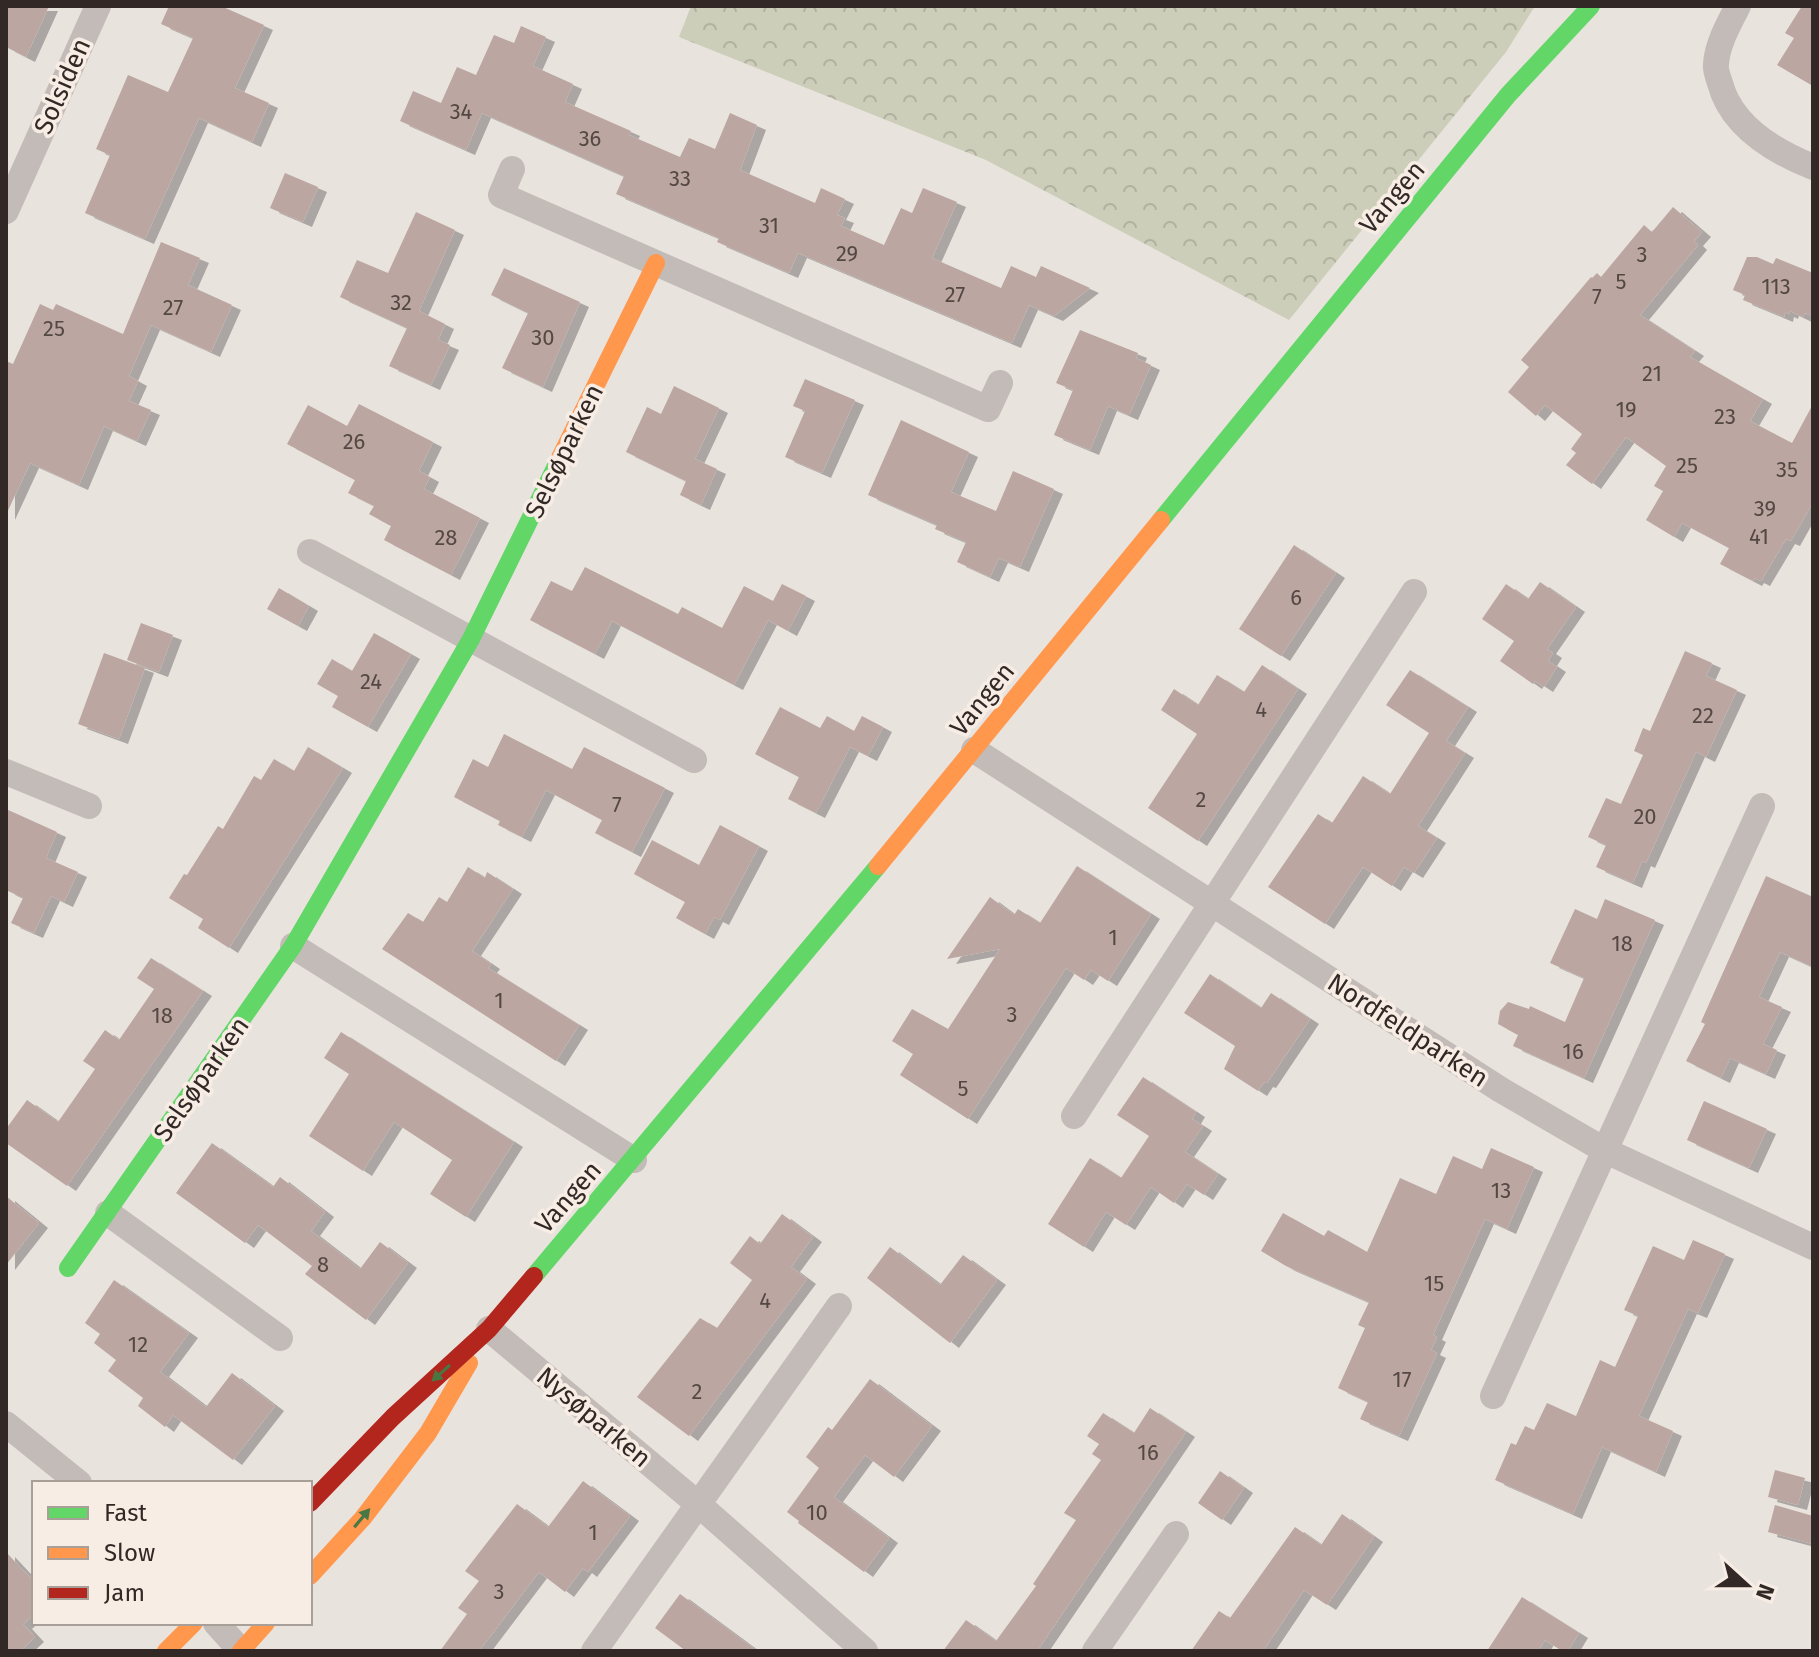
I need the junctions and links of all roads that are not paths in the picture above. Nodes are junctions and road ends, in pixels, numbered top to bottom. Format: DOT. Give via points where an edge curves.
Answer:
graph roads {
  1 [pos="98,6"];
  2 [pos="1564,6"];
  3 [pos="1591,6"];
  4 [pos="1738,6"];
  5 [pos="1508,95"];
  6 [pos="1813,167"];
  7 [pos="512,169"];
  8 [pos="6,211"];
  9 [pos="656,263"];
  10 [pos="1000,383"];
  11 [pos="310,552"];
  12 [pos="1414,592"];
  13 [pos="471,639"];
  14 [pos="974,750"];
  15 [pos="694,760"];
  16 [pos="6,772"];
  17 [pos="89,806"];
  18 [pos="1762,806"];
  19 [pos="1213,905"];
  20 [pos="293,946"];
  21 [pos="1074,1116"];
  22 [pos="1606,1151"];
  23 [pos="634,1160"];
  24 [pos="108,1213"];
  25 [pos="1813,1247"];
  26 [pos="68,1268"];
  27 [pos="839,1306"];
  28 [pos="489,1329"];
  29 [pos="280,1338"];
  30 [pos="1493,1396"];
  31 [pos="7,1426"];
  32 [pos="48,1481"];
  33 [pos="76,1481"];
  34 [pos="312,1501"];
  35 [pos="698,1504"];
  36 [pos="1176,1534"];
  37 [pos="312,1574"];
  38 [pos="218,1625"];
  39 [pos="264,1625"];
  40 [pos="241,1651"];
  41 [pos="594,1651"];
  42 [pos="865,1651"];
  43 [pos="1095,1651"];
  1 -- 8 [label="street, Solsiden"];
  2 -- 5 [label="street, Vangen"];
  3 -- 5 [label="street, Vangen"];
  4 -- 6 [label="street" via="1715,66 1725,101 1745,127"];
  5 -- 14 [label="street, Vangen"];
  7 -- 9 [label="street" via="501,195"];
  9 -- 10 [label="street" via="988,409"];
  9 -- 13 [label="street, Selsøparken"];
  11 -- 13 [label="street"];
  12 -- 19 [label="street"];
  13 -- 15 [label="street"];
  13 -- 20 [label="street, Selsøparken"];
  14 -- 19 [label="street, Nordfeldparken"];
  14 -- 23 [label="street, Vangen"];
  16 -- 17 [label="street"];
  18 -- 22 [label="street"];
  19 -- 21 [label="street"];
  19 -- 22 [label="street, Nordfeldparken" via="1501,1090"];
  20 -- 23 [label="street"];
  20 -- 24 [label="street, Selsøparken"];
  22 -- 25 [label="street, Nordfeldparken"];
  22 -- 30 [label="street"];
  23 -- 28 [label="street, Vangen"];
  24 -- 26 [label="street, Selsøparken"];
  24 -- 29 [label="street"];
  27 -- 35 [label="street"];
  28 -- 34 [label="street, Vangen, one-way"];
  28 -- 35 [label="street, Nysøparken"];
  37 -- 28 [label="street, Vangen, one-way" via="428,1433"];
  31 -- 32 [label="street"];
  31 -- 33 [label="street"];
  35 -- 41 [label="street"];
  35 -- 42 [label="street, Nysøparken"];
  36 -- 43 [label="street"];
  38 -- 40 [label="street"];
  39 -- 40 [label="street"];
}
